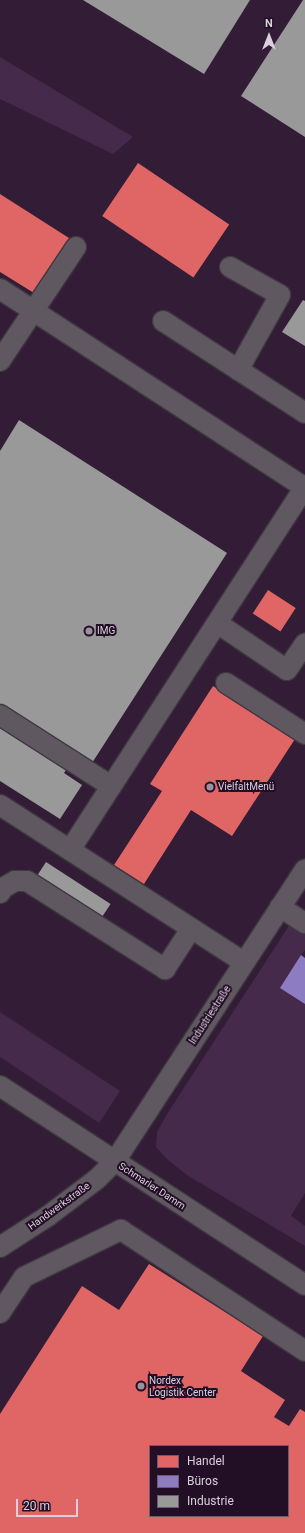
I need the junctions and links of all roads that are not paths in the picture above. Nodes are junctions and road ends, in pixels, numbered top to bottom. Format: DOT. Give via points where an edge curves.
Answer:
graph roads {
  1 [pos="76,247"];
  2 [pos="230,267"];
  3 [pos="0,288"];
  4 [pos="34,311"];
  5 [pos="163,321"];
  6 [pos="0,361"];
  7 [pos="238,370"];
  8 [pos="305,413"];
  9 [pos="305,486"];
  10 [pos="217,623"];
  11 [pos="305,643"];
  12 [pos="226,683"];
  13 [pos="0,715"];
  14 [pos="305,734"];
  15 [pos="111,786"];
  16 [pos="0,805"];
  17 [pos="70,850"];
  18 [pos="305,868"];
  19 [pos="0,893"];
  20 [pos="280,907"];
  21 [pos="305,923"];
  22 [pos="191,929"];
  23 [pos="244,962"];
  24 [pos="0,1086"];
  25 [pos="115,1161"];
  26 [pos="0,1247"];
  27 [pos="305,1285"];
  28 [pos="0,1314"];
  29 [pos="305,1351"];
  1 -- 4 [label="street"];
  2 -- 7 [label="street" via="280,295"];
  3 -- 4 [label="street"];
  4 -- 6 [label="street"];
  4 -- 9 [label="street"];
  5 -- 7 [label="street"];
  7 -- 8 [label="street"];
  9 -- 10 [label="street"];
  10 -- 11 [label="street" via="287,670"];
  10 -- 15 [label="street"];
  12 -- 14 [label="street"];
  13 -- 15 [label="street"];
  15 -- 17 [label="street"];
  16 -- 17 [label="street"];
  17 -- 22 [label="street"];
  18 -- 20 [label="street, Industriestraße"];
  19 -- 22 [label="street" via="3,888 15,881 27,881 165,969"];
  20 -- 21 [label="street"];
  20 -- 23 [label="street, Industriestraße"];
  22 -- 23 [label="street"];
  23 -- 25 [label="street, Industriestraße"];
  24 -- 25 [label="street, Schmarler Damm"];
  25 -- 26 [label="street, Handwerkstraße" via="97,1179 48,1216"];
  25 -- 27 [label="street, Schmarler Damm"];
  28 -- 29 [label="street" via="24,1277 120,1230"];
}
